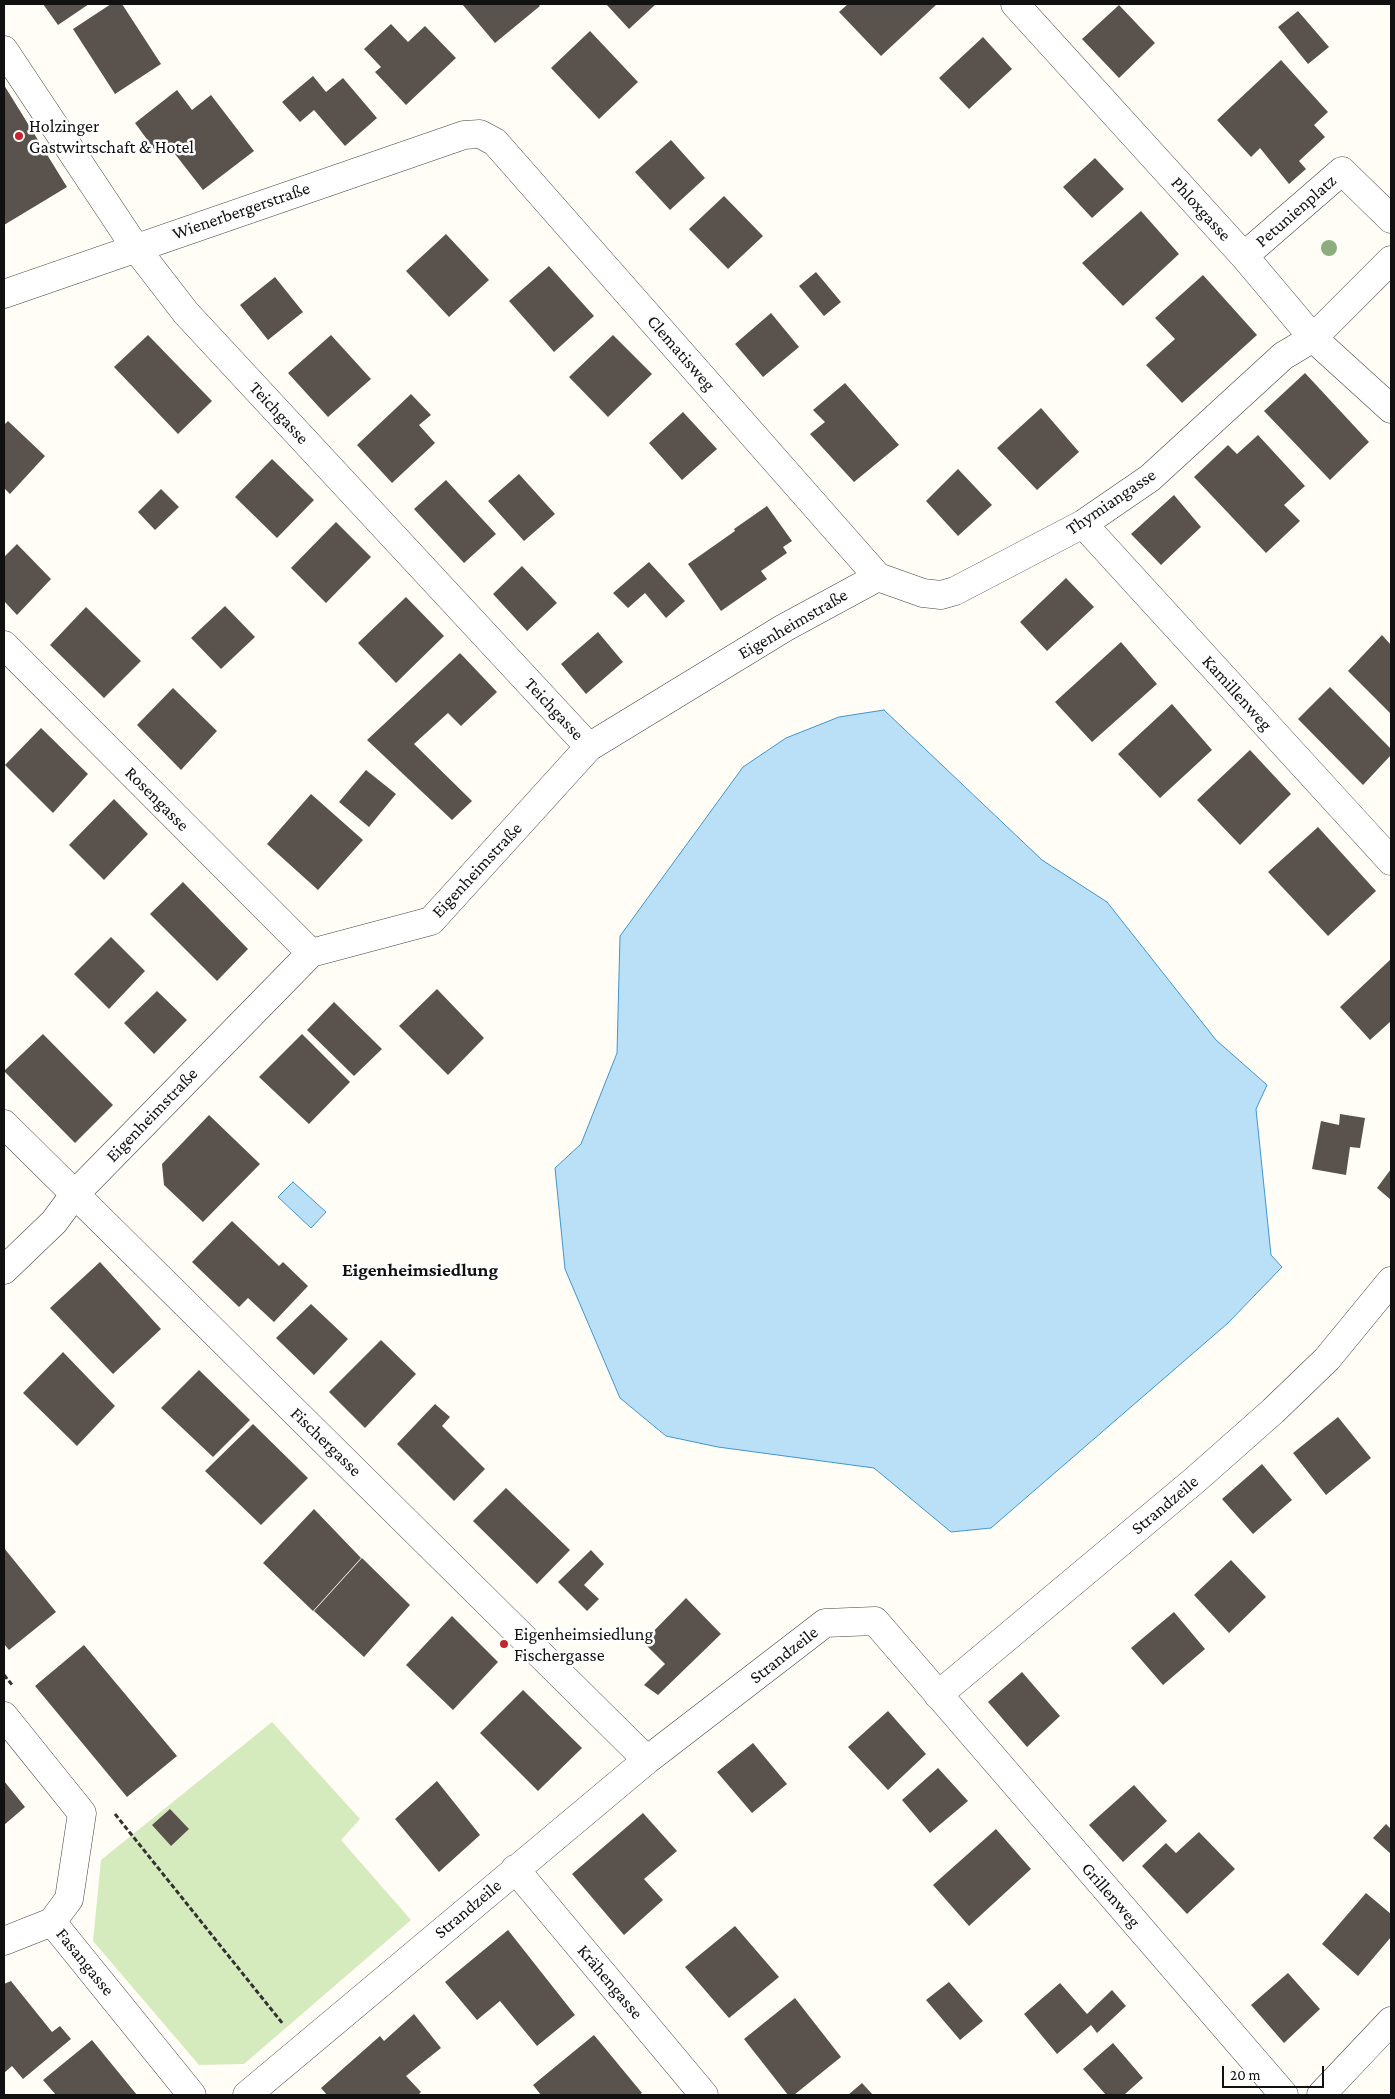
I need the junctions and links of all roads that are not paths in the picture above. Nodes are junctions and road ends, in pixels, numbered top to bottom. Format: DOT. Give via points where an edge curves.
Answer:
graph roads {
  1 [pos="1015,4"];
  2 [pos="4,50"];
  3 [pos="480,134"];
  4 [pos="1391,218"];
  5 [pos="135,247"];
  6 [pos="1244,256"];
  7 [pos="1391,260"];
  8 [pos="4,294"];
  9 [pos="1313,338"];
  10 [pos="1391,409"];
  11 [pos="1083,524"];
  12 [pos="878,577"];
  13 [pos="4,645"];
  14 [pos="590,747"];
  15 [pos="1391,861"];
  16 [pos="311,953"];
  17 [pos="4,1124"];
  18 [pos="74,1194"];
  19 [pos="4,1270"];
  20 [pos="1391,1281"];
  21 [pos="938,1694"];
  22 [pos="4,1716"];
  23 [pos="647,1760"];
  24 [pos="515,1869"];
  25 [pos="52,1922"];
  26 [pos="4,1941"];
  27 [pos="1391,2021"];
  28 [pos="1335,2091"];
  29 [pos="192,2095"];
  30 [pos="247,2095"];
  31 [pos="704,2095"];
  32 [pos="1284,2095"];
  1 -- 6 [label="street, Phloxgasse"];
  2 -- 5 [label="street, Teichgasse"];
  3 -- 5 [label="street, Wienerbergerstraße" via="464,135"];
  3 -- 12 [label="street, Clematisweg" via="495,142"];
  4 -- 6 [label="street, Petunienplatz" via="1342,171"];
  5 -- 8 [label="street, Wienerbergerstraße"];
  5 -- 14 [label="street, Teichgasse" via="186,312"];
  6 -- 9 [label="street, Phloxgasse"];
  7 -- 9 [label="street"];
  9 -- 10 [label="street, Phloxgasse"];
  9 -- 11 [label="street, Thymiangasse" via="1283,356 1150,478"];
  11 -- 12 [label="street, Thymiangasse" via="955,591 941,595 923,593"];
  11 -- 15 [label="street, Kamillenweg"];
  12 -- 14 [label="street, Eigenheimstraße" via="784,628"];
  13 -- 16 [label="street, Rosengasse"];
  14 -- 16 [label="street, Eigenheimstraße" via="431,922"];
  16 -- 18 [label="street, Eigenheimstraße"];
  17 -- 18 [label="street, Fischergasse"];
  18 -- 19 [label="street, Eigenheimstraße" via="54,1222"];
  18 -- 23 [label="street, Fischergasse"];
  20 -- 21 [label="street, Strandzeile" via="1327,1359 1272,1411"];
  21 -- 23 [label="street, Strandzeile" via="874,1621 825,1623"];
  21 -- 32 [label="street, Grillenweg"];
  22 -- 25 [label="street, Fasangasse" via="82,1813 69,1900"];
  23 -- 24 [label="street, Strandzeile"];
  24 -- 30 [label="street, Strandzeile"];
  24 -- 31 [label="street, Krähengasse"];
  25 -- 26 [label="street"];
  25 -- 29 [label="street, Fasangasse"];
  27 -- 28 [label="street"];
}
